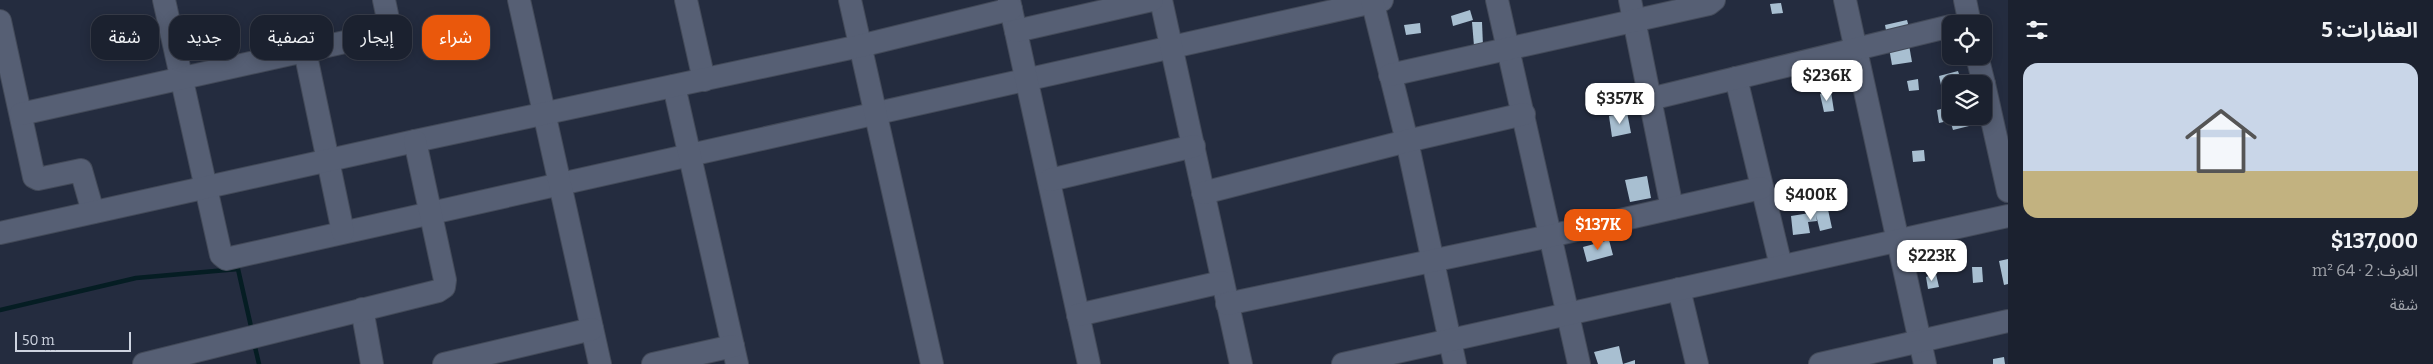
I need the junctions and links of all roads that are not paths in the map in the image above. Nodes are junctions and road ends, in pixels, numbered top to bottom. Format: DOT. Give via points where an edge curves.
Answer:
graph roads {
  1 [pos="164,0"];
  2 [pos="384,0"];
  3 [pos="520,0"];
  4 [pos="686,0"];
  5 [pos="850,0"];
  6 [pos="1152,0"];
  7 [pos="1161,0"];
  8 [pos="1498,0"];
  9 [pos="1714,0"];
  10 [pos="1845,0"];
  11 [pos="1376,1"];
  12 [pos="1010,5"];
  13 [pos="1632,10"];
  14 [pos="0,22"];
  15 [pos="1942,25"];
  16 [pos="1016,31"];
  17 [pos="333,45"];
  18 [pos="860,46"];
  19 [pos="1171,47"];
  20 [pos="1509,49"];
  21 [pos="1856,49"];
  22 [pos="264,60"];
  23 [pos="307,60"];
  24 [pos="1390,75"];
  25 [pos="182,78"];
  26 [pos="1736,78"];
  27 [pos="1026,79"];
  28 [pos="704,80"];
  29 [pos="674,86"];
  30 [pos="1650,99"];
  31 [pos="21,114"];
  32 [pos="545,114"];
  33 [pos="875,114"];
  34 [pos="1524,114"];
  35 [pos="1992,120"];
  36 [pos="416,141"];
  37 [pos="1407,141"];
  38 [pos="1194,146"];
  39 [pos="690,157"];
  40 [pos="328,161"];
  41 [pos="1050,180"];
  42 [pos="561,185"];
  43 [pos="1760,188"];
  44 [pos="205,189"];
  45 [pos="2008,191"];
  46 [pos="1203,193"];
  47 [pos="1672,208"];
  48 [pos="93,212"];
  49 [pos="431,212"];
  50 [pos="2005,213"];
  51 [pos="343,232"];
  52 [pos="0,233"];
  53 [pos="1550,236"];
  54 [pos="1898,240"];
  55 [pos="1432,261"];
  56 [pos="1781,266"];
  57 [pos="1222,282"];
  58 [pos="1679,289"];
  59 [pos="1228,304"];
  60 [pos="362,309"];
  61 [pos="1568,314"];
  62 [pos="1078,315"];
  63 [pos="2008,321"];
  64 [pos="592,330"];
  65 [pos="1450,340"];
  66 [pos="1920,341"];
  67 [pos="735,355"];
  68 [pos="144,364"];
  69 [pos="372,364"];
  70 [pos="444,364"];
  71 [pos="600,364"];
  72 [pos="653,364"];
  73 [pos="932,364"];
  74 [pos="1089,364"];
  75 [pos="1241,364"];
  76 [pos="1343,364"];
  77 [pos="1455,364"];
  78 [pos="1579,364"];
  79 [pos="1697,364"];
  80 [pos="1820,364"];
  81 [pos="1925,364"];
  1 -- 25 [label="street"];
  2 -- 17 [label="street" via="387,28 381,34"];
  3 -- 32 [label="street"];
  4 -- 28 [label="street"];
  5 -- 18 [label="street"];
  6 -- 16 [label="street"];
  7 -- 19 [label="street"];
  8 -- 20 [label="street"];
  9 -- 13 [label="street" via="1709,4"];
  10 -- 21 [label="street"];
  11 -- 19 [label="street"];
  11 -- 24 [label="street"];
  12 -- 16 [label="street"];
  12 -- 18 [label="street"];
  13 -- 20 [label="street"];
  13 -- 30 [label="street"];
  14 -- 31 [label="street"];
  15 -- 21 [label="street"];
  16 -- 27 [label="street"];
  18 -- 28 [label="street"];
  18 -- 33 [label="street"];
  19 -- 27 [label="street"];
  19 -- 38 [label="street"];
  20 -- 24 [label="street"];
  20 -- 34 [label="street"];
  21 -- 26 [label="street"];
  21 -- 54 [label="street"];
  22 -- 25 [label="street"];
  23 -- 40 [label="street"];
  24 -- 37 [label="street"];
  25 -- 31 [label="street"];
  25 -- 44 [label="street"];
  26 -- 30 [label="street"];
  26 -- 43 [label="street"];
  27 -- 33 [label="street"];
  27 -- 41 [label="street"];
  28 -- 29 [label="street"];
  29 -- 32 [label="street"];
  29 -- 39 [label="street"];
  30 -- 47 [label="street"];
  31 -- 48 [label="street" via="34,177 38,179 81,170"];
  32 -- 36 [label="street"];
  32 -- 42 [label="street"];
  33 -- 39 [label="street"];
  33 -- 73 [label="street"];
  34 -- 37 [label="street"];
  34 -- 53 [label="street"];
  35 -- 45 [label="street"];
  36 -- 40 [label="street"];
  36 -- 49 [label="street"];
  37 -- 46 [label="street"];
  37 -- 55 [label="street"];
  38 -- 41 [label="street"];
  38 -- 46 [label="street"];
  39 -- 42 [label="street"];
  39 -- 67 [label="street"];
  40 -- 44 [label="street"];
  40 -- 51 [label="street"];
  41 -- 62 [label="street"];
  42 -- 49 [label="street"];
  42 -- 64 [label="street"];
  43 -- 47 [label="street"];
  43 -- 56 [label="street"];
  44 -- 48 [label="street"];
  44 -- 51 [label="street" via="221,255 226,259"];
  46 -- 57 [label="street"];
  47 -- 53 [label="street"];
  48 -- 52 [label="street"];
  49 -- 51 [label="street"];
  49 -- 60 [label="street" via="444,287"];
  50 -- 54 [label="street"];
  53 -- 55 [label="street"];
  53 -- 61 [label="street"];
  54 -- 56 [label="street"];
  54 -- 66 [label="street"];
  55 -- 59 [label="street"];
  55 -- 65 [label="street"];
  56 -- 58 [label="street"];
  57 -- 59 [label="street"];
  57 -- 62 [label="street"];
  58 -- 61 [label="street"];
  58 -- 79 [label="street"];
  59 -- 75 [label="street"];
  60 -- 68 [label="street"];
  60 -- 69 [label="street"];
  61 -- 65 [label="street"];
  61 -- 78 [label="street"];
  62 -- 74 [label="street"];
  63 -- 66 [label="street"];
  64 -- 70 [label="street"];
  64 -- 71 [label="street"];
  65 -- 76 [label="street"];
  65 -- 77 [label="street"];
  66 -- 80 [label="street"];
  66 -- 81 [label="street"];
  67 -- 72 [label="street"];
}
